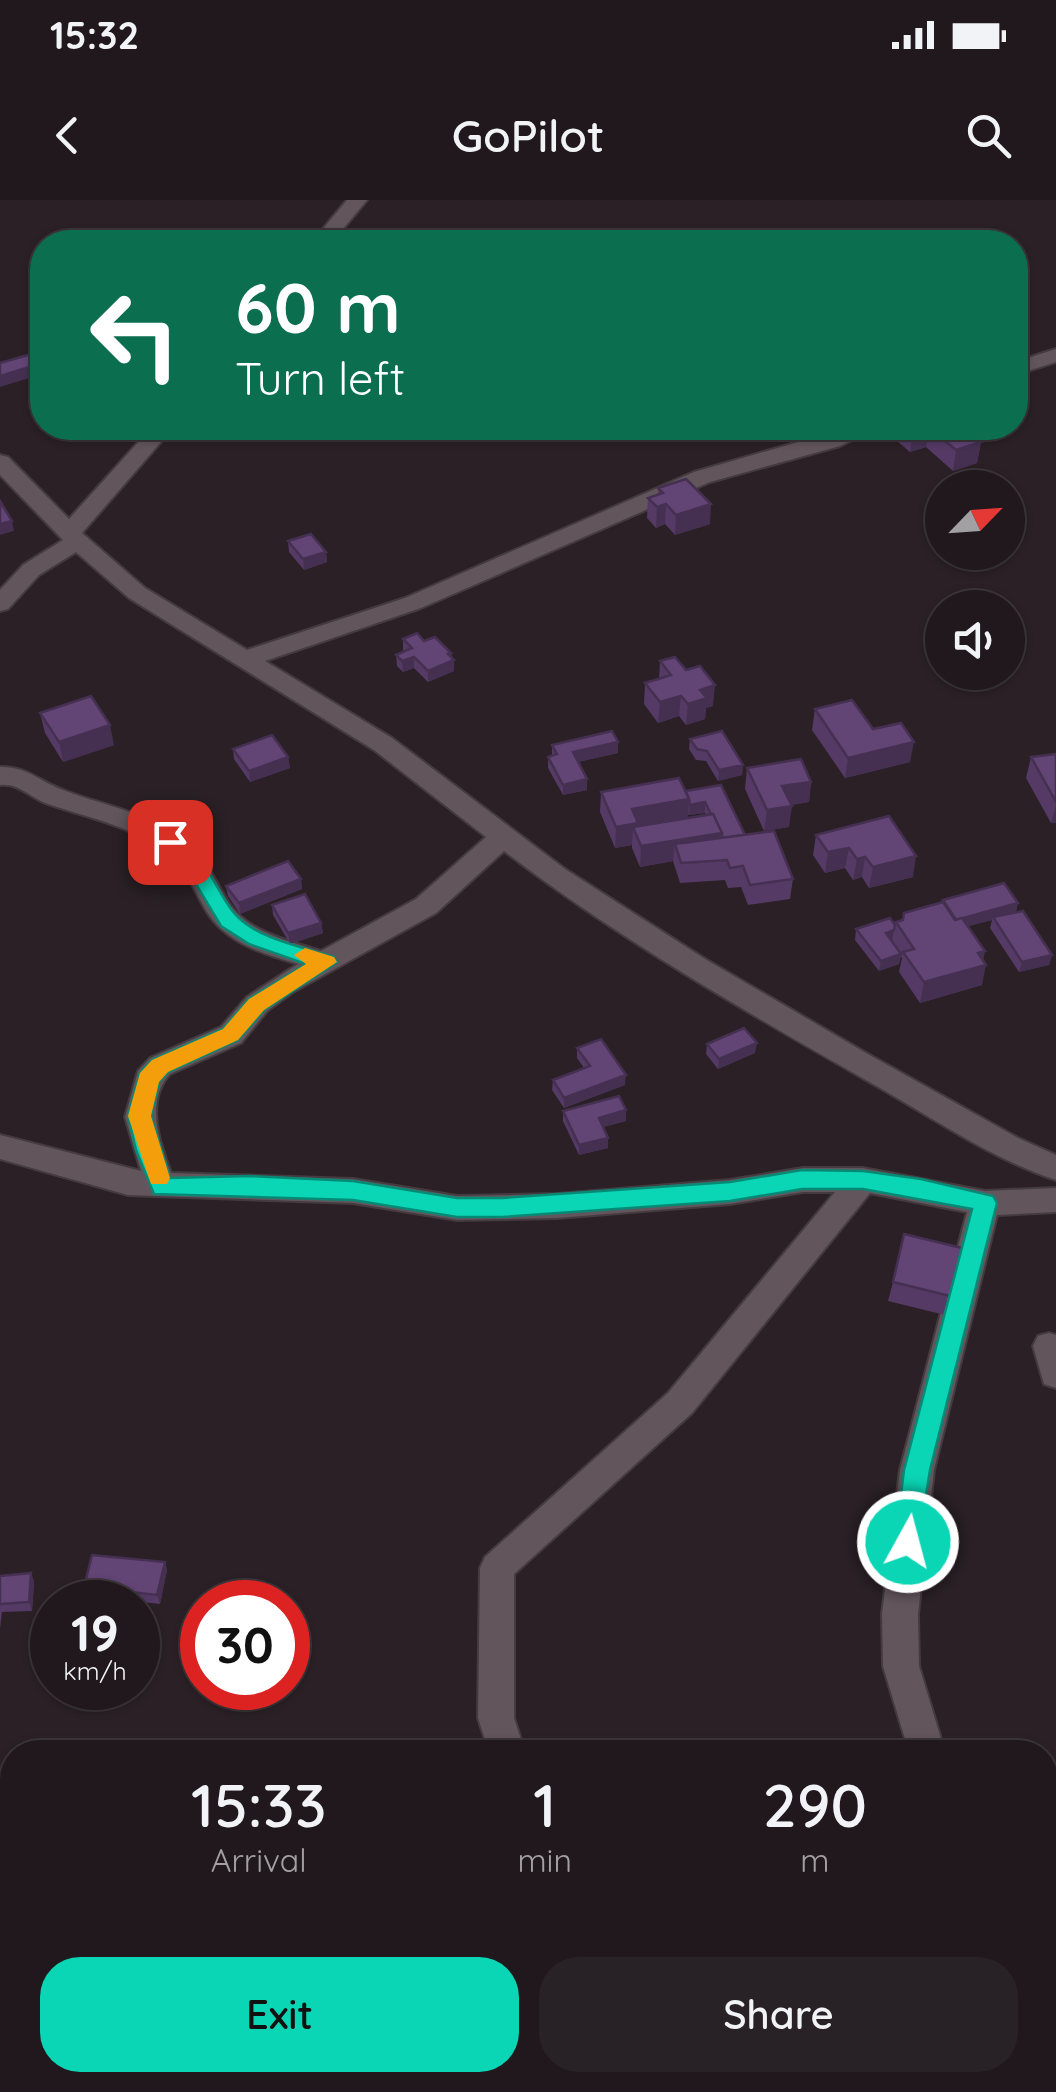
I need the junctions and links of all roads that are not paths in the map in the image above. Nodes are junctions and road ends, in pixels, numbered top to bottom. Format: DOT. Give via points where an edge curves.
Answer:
graph roads {
  1 [pos="357,200"];
  2 [pos="332,230"];
  3 [pos="1056,355"];
  4 [pos="1028,365"];
  5 [pos="152,440"];
  6 [pos="835,440"];
  7 [pos="0,462"];
  8 [pos="74,536"];
  9 [pos="0,604"];
  10 [pos="245,658"];
  11 [pos="0,776"];
  12 [pos="502,838"];
  13 [pos="326,962"];
  14 [pos="0,1147"];
  15 [pos="1056,1168"];
  16 [pos="863,1180"];
  17 [pos="162,1187"];
  18 [pos="1056,1200"];
  19 [pos="985,1203"];
  20 [pos="502,1740"];
  21 [pos="923,1740"];
  1 -- 2 [label="street"];
  3 -- 4 [label="street"];
  5 -- 8 [label="street"];
  6 -- 10 [label="street" via="702,477 414,602"];
  7 -- 8 [label="street"];
  8 -- 9 [label="street"];
  8 -- 10 [label="street" via="137,593"];
  10 -- 12 [label="street" via="384,744"];
  11 -- 13 [label="street" via="29,779 46,794 88,804 170,842 197,869 228,920 256,939"];
  12 -- 13 [label="street" via="426,906"];
  12 -- 15 [label="street" via="694,966"];
  13 -- 17 [label="street" via="270,994 230,1034 160,1066 148,1079 140,1116"];
  14 -- 17 [label="street"];
  16 -- 17 [label="street" via="502,1208 457,1208 353,1190"];
  16 -- 19 [label="street"];
  16 -- 20 [label="street" via="680,1403 496,1568 496,1718"];
  18 -- 19 [label="street"];
  19 -- 21 [label="street" via="917,1470 900,1614 901,1666"];
}
